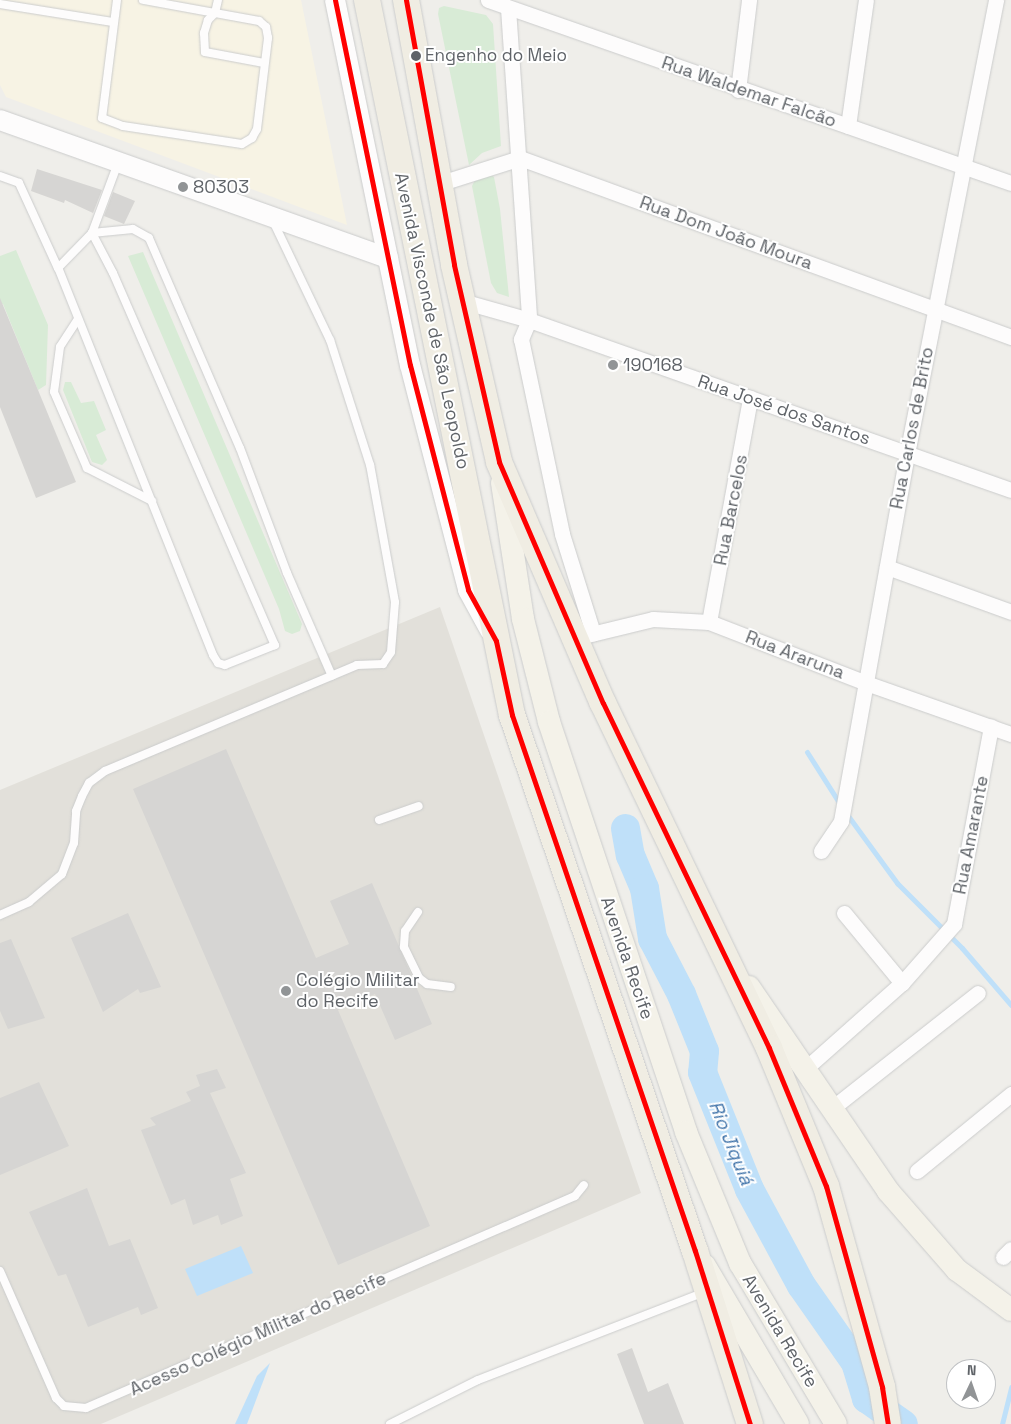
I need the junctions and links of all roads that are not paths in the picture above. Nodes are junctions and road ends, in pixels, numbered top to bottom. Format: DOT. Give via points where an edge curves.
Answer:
graph roads {
  1 [pos="117,0"];
  2 [pos="143,0"];
  3 [pos="218,0"];
  4 [pos="334,0"];
  5 [pos="368,0"];
  6 [pos="406,0"];
  7 [pos="488,0"];
  8 [pos="749,0"];
  9 [pos="866,0"];
  10 [pos="996,0"];
  11 [pos="0,4"];
  12 [pos="508,8"];
  13 [pos="216,13"];
  14 [pos="113,22"];
  15 [pos="264,63"];
  16 [pos="738,90"];
  17 [pos="0,120"];
  18 [pos="848,126"];
  19 [pos="520,158"];
  20 [pos="118,162"];
  21 [pos="963,167"];
  22 [pos="0,176"];
  23 [pos="1011,183"];
  24 [pos="438,184"];
  25 [pos="271,219"];
  26 [pos="92,233"];
  27 [pos="388,258"];
  28 [pos="58,268"];
  29 [pos="462,301"];
  30 [pos="935,309"];
  31 [pos="78,319"];
  32 [pos="529,320"];
  33 [pos="1011,338"];
  34 [pos="750,398"];
  35 [pos="907,454"];
  36 [pos="499,462"];
  37 [pos="1011,490"];
  38 [pos="152,500"];
  39 [pos="887,567"];
  40 [pos="1011,612"];
  41 [pos="709,622"];
  42 [pos="583,636"];
  43 [pos="496,641"];
  44 [pos="332,676"];
  45 [pos="866,683"];
  46 [pos="991,726"];
  47 [pos="1011,734"];
  48 [pos="419,806"];
  49 [pos="379,820"];
  50 [pos="821,851"];
  51 [pos="418,912"];
  52 [pos="844,913"];
  53 [pos="0,915"];
  54 [pos="725,951"];
  55 [pos="902,983"];
  56 [pos="451,987"];
  57 [pos="978,993"];
  58 [pos="805,1070"];
  59 [pos="1011,1094"];
  60 [pos="831,1109"];
  61 [pos="917,1171"];
  62 [pos="584,1185"];
  63 [pos="695,1251"];
  64 [pos="0,1271"];
  65 [pos="707,1291"];
  66 [pos="1011,1310"];
  67 [pos="390,1424"];
  68 [pos="750,1424"];
  69 [pos="798,1424"];
  70 [pos="836,1424"];
  71 [pos="888,1424"];
  1 -- 14 [label="lane"];
  2 -- 13 [label="lane"];
  3 -- 13 [label="lane"];
  4 -- 27 [label="main road, Avenida Visconde de São Leopoldo"];
  5 -- 43 [label="highway, Avenida Visconde de São Leopoldo"];
  6 -- 24 [label="highway, Avenida Visconde de São Leopoldo"];
  7 -- 12 [label="street, Rua Waldemar Falcão"];
  8 -- 16 [label="street"];
  9 -- 18 [label="street"];
  10 -- 21 [label="street, Rua Carlos de Brito"];
  11 -- 14 [label="lane"];
  12 -- 16 [label="street, Rua Waldemar Falcão"];
  12 -- 19 [label="street"];
  13 -- 15 [label="lane" via="259,21 266,27"];
  13 -- 15 [label="lane" via="205,26 205,52"];
  14 -- 15 [label="lane" via="100,112 102,118 114,124 242,144 247,142 257,129"];
  16 -- 18 [label="street, Rua Waldemar Falcão"];
  17 -- 20 [label="main road"];
  18 -- 21 [label="street, Rua Waldemar Falcão"];
  19 -- 24 [label="street"];
  19 -- 30 [label="street, Rua Dom João Moura"];
  19 -- 32 [label="street"];
  20 -- 25 [label="main road"];
  20 -- 26 [label="lane"];
  21 -- 23 [label="street, Rua Waldemar Falcão"];
  21 -- 30 [label="street, Rua Carlos de Brito"];
  22 -- 28 [label="lane" via="19,184"];
  24 -- 29 [label="highway, Avenida Visconde de São Leopoldo"];
  25 -- 27 [label="main road"];
  25 -- 44 [label="lane" via="330,340 370,465 395,602 394,640 386,661 378,665 357,665"];
  26 -- 28 [label="lane"];
  26 -- 38 [label="lane" via="272,638 274,645 268,650 225,665 218,663"];
  26 -- 44 [label="lane" via="134,229 149,238 240,448 287,573"];
  27 -- 43 [label="main road, Avenida Visconde de São Leopoldo" via="410,365 468,590"];
  28 -- 31 [label="lane"];
  29 -- 32 [label="street, Rua José dos Santos"];
  29 -- 36 [label="highway, Avenida Visconde de São Leopoldo"];
  30 -- 33 [label="street, Rua Dom João Moura"];
  30 -- 35 [label="street, Rua Carlos de Brito"];
  31 -- 38 [label="lane"];
  31 -- 38 [label="lane" via="60,347 54,392 87,468"];
  32 -- 34 [label="street, Rua José dos Santos"];
  32 -- 42 [label="street" via="522,339"];
  34 -- 35 [label="street, Rua José dos Santos"];
  34 -- 41 [label="street, Rua Barcelos"];
  35 -- 37 [label="street, Rua José dos Santos"];
  35 -- 39 [label="street, Rua Carlos de Brito"];
  36 -- 42 [label="highway, Avenida Visconde de São Leopoldo"];
  36 -- 70 [label="main road, Avenida Recife" via="523,618 549,722 686,1132 740,1263"];
  39 -- 40 [label="street"];
  39 -- 45 [label="street, Rua Carlos de Brito"];
  41 -- 42 [label="street, Rua Araruna" via="653,618"];
  41 -- 45 [label="street, Rua Araruna"];
  42 -- 54 [label="highway, Avenida Visconde de São Leopoldo"];
  43 -- 63 [label="highway, Avenida Visconde de São Leopoldo" via="512,715"];
  44 -- 53 [label="lane" via="105,772 89,783 76,811 74,842 62,874 29,902"];
  45 -- 46 [label="street, Rua Araruna"];
  45 -- 50 [label="street, Rua Carlos de Brito" via="841,821"];
  46 -- 47 [label="street, Rua Araruna"];
  46 -- 55 [label="street, Rua Amarante" via="954,924"];
  48 -- 49 [label="lane"];
  51 -- 56 [label="lane" via="404,936 404,947 419,978 427,984"];
  52 -- 55 [label="street"];
  54 -- 58 [label="main road, Avenida Visconde de São Leopoldo"];
  54 -- 71 [label="highway, Avenida Visconde de São Leopoldo" via="826,1186 882,1386"];
  55 -- 58 [label="street, Rua Amarante"];
  57 -- 60 [label="street"];
  58 -- 60 [label="main road, Avenida Visconde de São Leopoldo"];
  59 -- 61 [label="street"];
  60 -- 66 [label="main road, Avenida Visconde de São Leopoldo" via="888,1191 933,1245 985,1293"];
  62 -- 64 [label="lane, Acesso Colégio Militar do Recife" via="575,1196 75,1410 56,1398"];
  63 -- 65 [label="highway, Avenida Visconde de São Leopoldo"];
  63 -- 69 [label="main road, Avenida Recife"];
  65 -- 67 [label="lane" via="478,1380"];
  65 -- 68 [label="highway, Avenida Visconde de São Leopoldo"];
}
